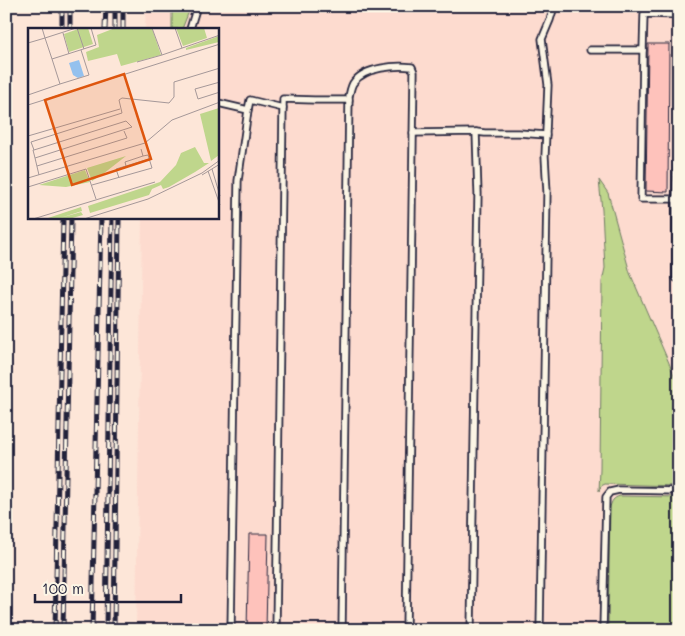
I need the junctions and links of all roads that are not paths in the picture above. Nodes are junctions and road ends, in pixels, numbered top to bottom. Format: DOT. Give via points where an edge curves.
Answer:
graph roads {
  1 [pos="197,6"];
  2 [pos="553,6"];
  3 [pos="679,15"];
  4 [pos="190,28"];
  5 [pos="590,50"];
  6 [pos="643,50"];
  7 [pos="679,67"];
  8 [pos="349,100"];
  9 [pos="219,103"];
  10 [pos="283,108"];
  11 [pos="248,110"];
  12 [pos="476,132"];
  13 [pos="413,133"];
  14 [pos="546,135"];
  15 [pos="676,199"];
  16 [pos="679,279"];
  17 [pos="679,491"];
  18 [pos="231,630"];
  19 [pos="276,630"];
  20 [pos="342,630"];
  21 [pos="406,630"];
  22 [pos="471,630"];
  23 [pos="540,630"];
  24 [pos="603,630"];
  1 -- 4 [label="lane"];
  2 -- 14 [label="lane" via="542,38 548,85"];
  3 -- 6 [label="lane" via="644,14"];
  5 -- 6 [label="lane"];
  6 -- 15 [label="lane" via="641,198"];
  7 -- 15 [label="lane"];
  8 -- 10 [label="lane" via="283,99"];
  8 -- 13 [label="lane" via="354,82 363,74 388,66 412,67"];
  8 -- 20 [label="lane"];
  9 -- 11 [label="lane"];
  10 -- 11 [label="lane" via="250,100"];
  10 -- 19 [label="lane"];
  11 -- 18 [label="lane" via="238,181"];
  12 -- 13 [label="lane"];
  12 -- 14 [label="lane"];
  12 -- 22 [label="lane" via="478,194"];
  13 -- 21 [label="lane"];
  14 -- 23 [label="lane"];
  15 -- 16 [label="lane" via="676,278"];
  17 -- 24 [label="lane" via="619,490 610,492 606,497"];
}
